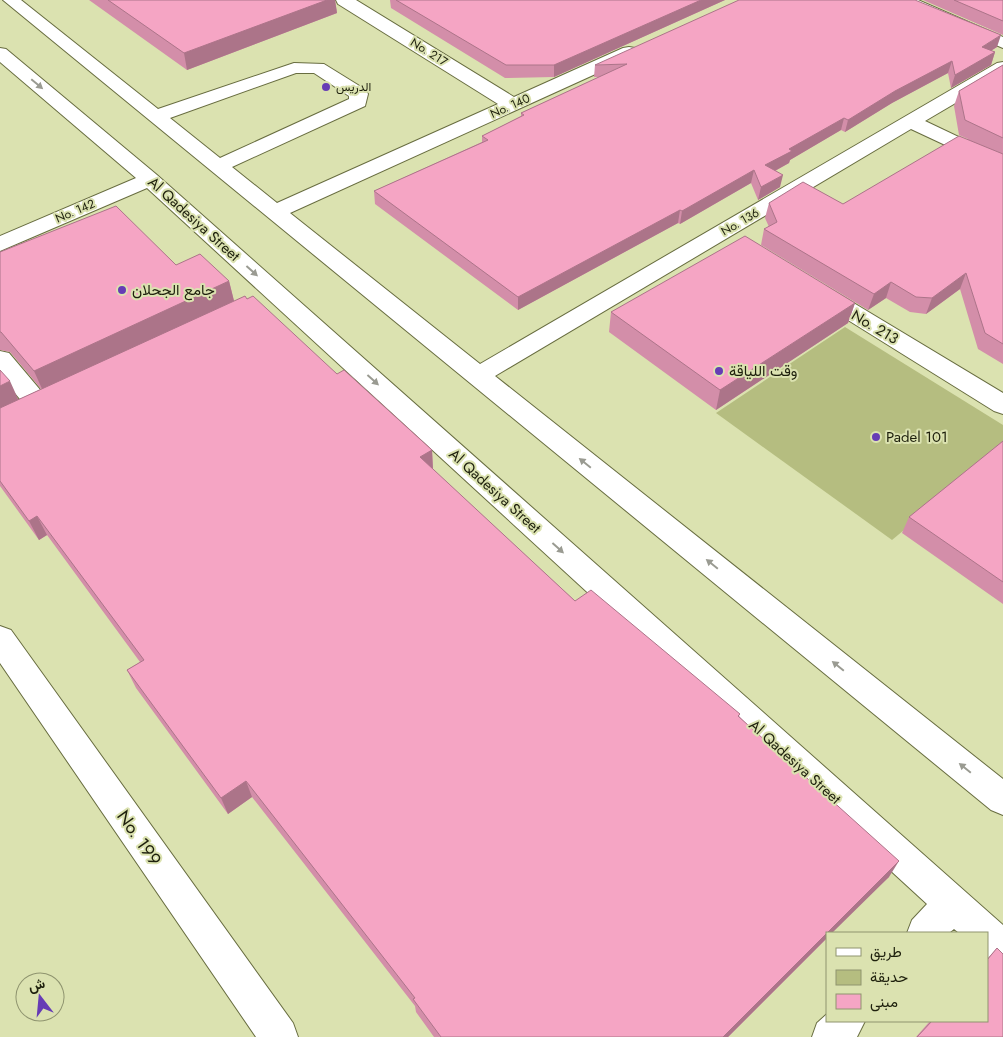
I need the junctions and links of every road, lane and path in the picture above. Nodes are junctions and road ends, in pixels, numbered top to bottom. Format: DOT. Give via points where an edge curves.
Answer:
graph roads {
  1 [pos="11,0"];
  2 [pos="904,0"];
  3 [pos="359,4"];
  4 [pos="1003,43"];
  5 [pos="646,44"];
  6 [pos="0,53"];
  7 [pos="1003,68"];
  8 [pos="513,104"];
  9 [pos="156,116"];
  10 [pos="911,122"];
  11 [pos="218,166"];
  12 [pos="1003,166"];
  13 [pos="150,179"];
  14 [pos="276,212"];
  15 [pos="0,244"];
  16 [pos="798,280"];
  17 [pos="0,359"];
  18 [pos="477,376"];
  19 [pos="1003,405"];
  20 [pos="15,415"];
  21 [pos="4,655"];
  22 [pos="1003,798"];
  23 [pos="952,904"];
  24 [pos="926,932"];
  25 [pos="984,932"];
  26 [pos="988,936"];
  27 [pos="1003,949"];
  28 [pos="845,1022"];
  29 [pos="269,1033"];
  30 [pos="831,1037"];
  1 -- 9 [label="street"];
  2 -- 4 [label="street"];
  3 -- 8 [label="street, No. 217"];
  5 -- 8 [label="street, No. 140"];
  6 -- 13 [label="street, Al Qadesiya Street, one-way"];
  7 -- 10 [label="street, No. 136"];
  8 -- 14 [label="street, No. 140"];
  9 -- 11 [label="street"];
  9 -- 11 [label="street" via="294,68 318,68 358,94 358,102"];
  10 -- 12 [label="street"];
  10 -- 18 [label="street, No. 136" via="730,238"];
  11 -- 14 [label="street"];
  13 -- 15 [label="street, No. 142"];
  13 -- 23 [label="street, Al Qadesiya Street, one-way"];
  14 -- 18 [label="street"];
  16 -- 19 [label="street, No. 213"];
  17 -- 20 [label="street" via="47,400"];
  22 -- 18 [label="street, one-way"];
  21 -- 29 [label="street, No. 199"];
  23 -- 24 [label="street"];
  23 -- 25 [label="street, Al Qadesiya Street"];
  26 -- 27 [label="street, Al Qadesiya Street"];
  28 -- 30 [label="street"];
}
